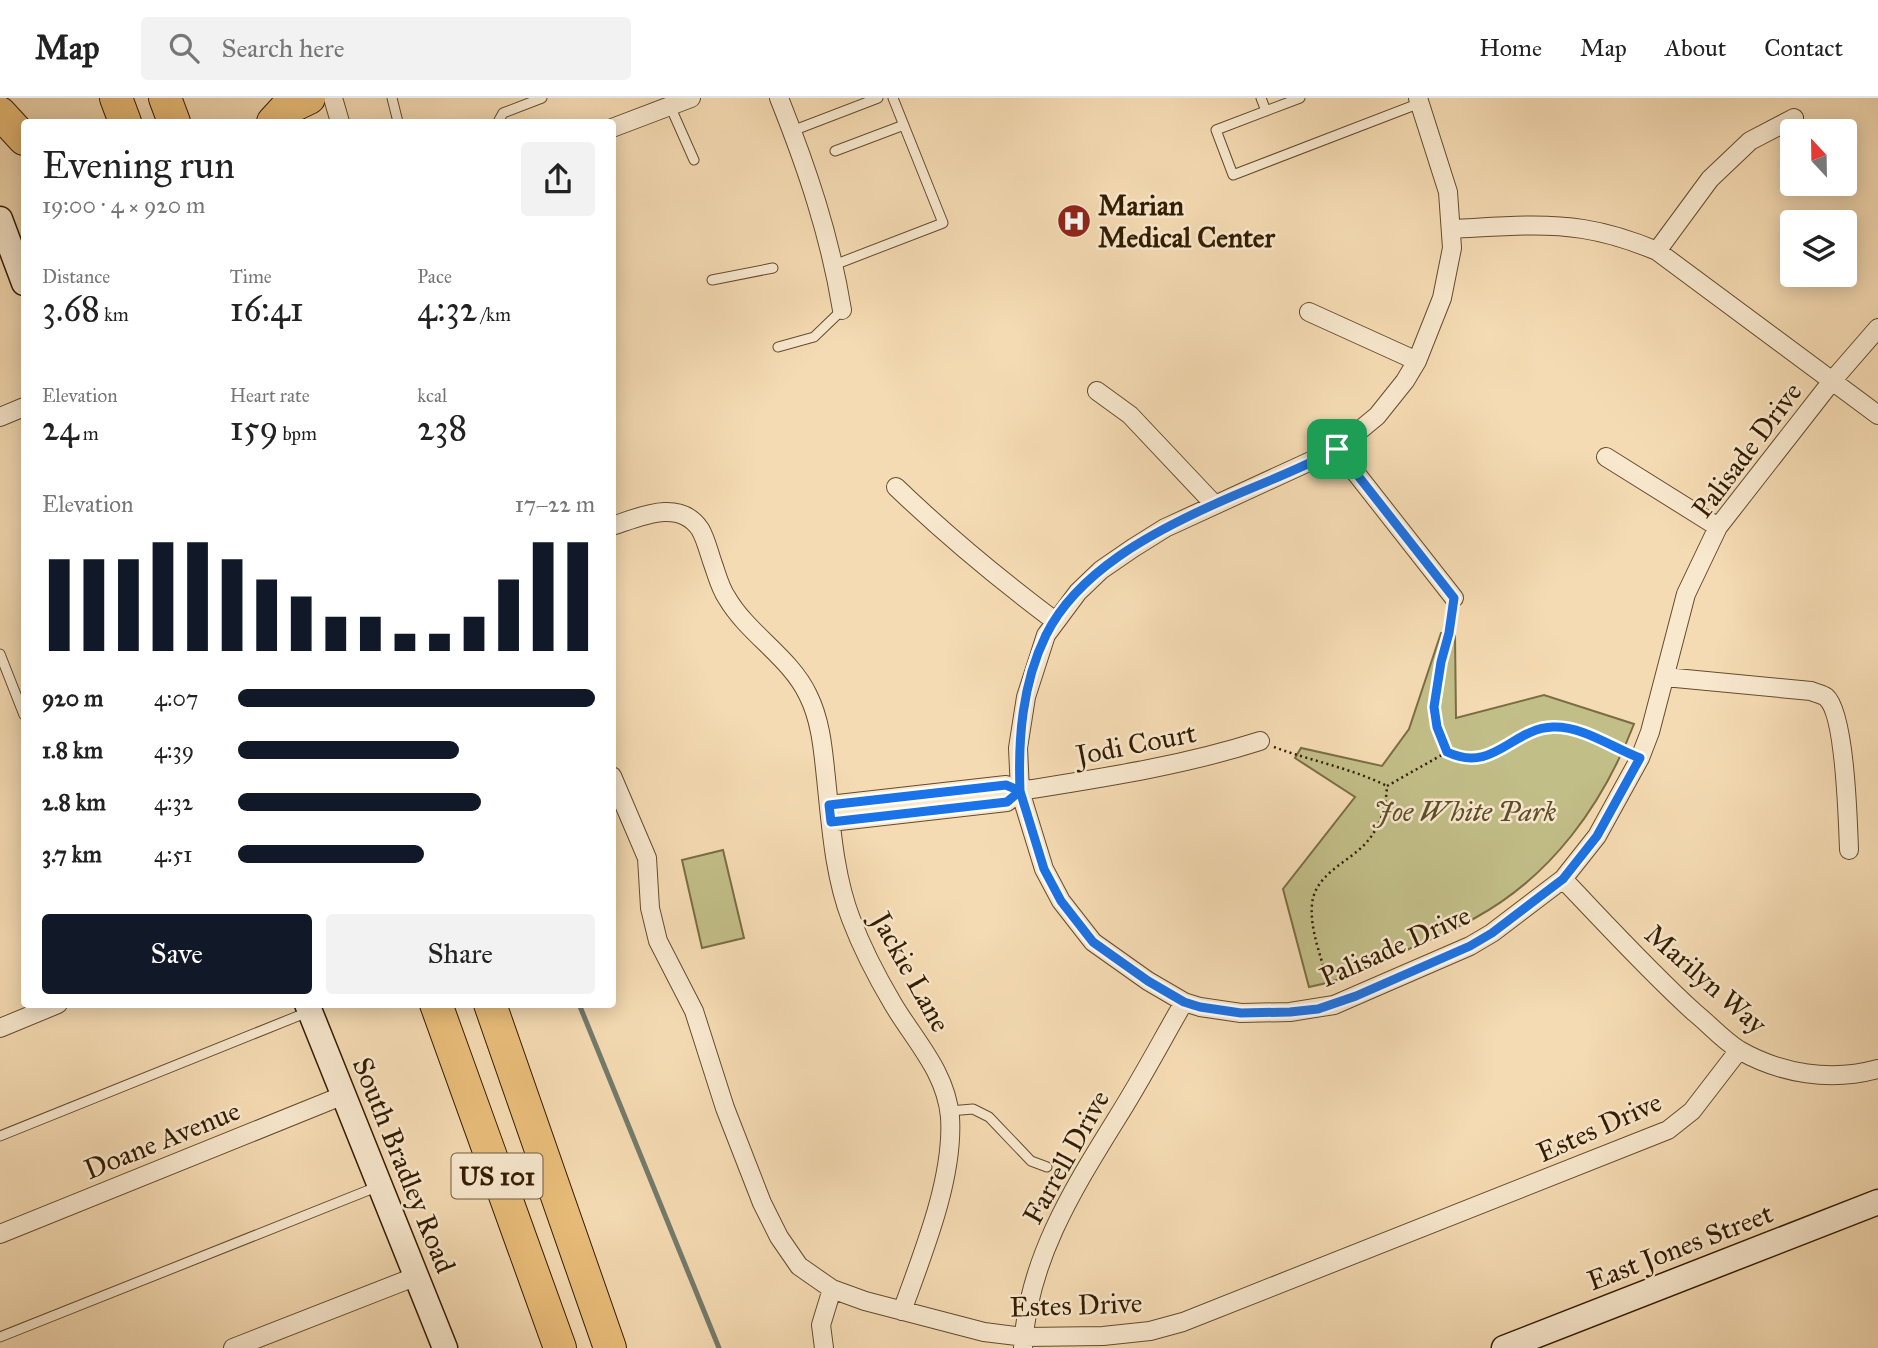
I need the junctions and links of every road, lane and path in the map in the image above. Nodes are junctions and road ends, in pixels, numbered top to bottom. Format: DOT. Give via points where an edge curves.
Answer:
graph roads {
  1 [pos="116,98"];
  2 [pos="165,98"];
  3 [pos="309,98"];
  4 [pos="333,98"];
  5 [pos="392,98"];
  6 [pos="542,98"];
  7 [pos="691,98"];
  8 [pos="779,98"];
  9 [pos="878,98"];
  10 [pos="893,98"];
  11 [pos="1261,98"];
  12 [pos="1300,98"];
  13 [pos="1419,100"];
  14 [pos="670,106"];
  15 [pos="1266,111"];
  16 [pos="0,113"];
  17 [pos="1794,118"];
  18 [pos="124,119"];
  19 [pos="173,119"];
  20 [pos="276,119"];
  21 [pos="339,119"];
  22 [pos="397,119"];
  23 [pos="500,119"];
  24 [pos="904,125"];
  25 [pos="616,126"];
  26 [pos="792,131"];
  27 [pos="21,136"];
  28 [pos="835,151"];
  29 [pos="694,160"];
  30 [pos="0,219"];
  31 [pos="1452,229"];
  32 [pos="1657,251"];
  33 [pos="834,265"];
  34 [pos="773,268"];
  35 [pos="21,275"];
  36 [pos="712,280"];
  37 [pos="842,310"];
  38 [pos="1309,312"];
  39 [pos="1878,328"];
  40 [pos="778,347"];
  41 [pos="1417,360"];
  42 [pos="1832,381"];
  43 [pos="1097,391"];
  44 [pos="21,408"];
  45 [pos="1878,415"];
  46 [pos="0,417"];
  47 [pos="1337,449"];
  48 [pos="1606,457"];
  49 [pos="897,487"];
  50 [pos="1214,504"];
  51 [pos="616,525"];
  52 [pos="1718,527"];
  53 [pos="1454,598"];
  54 [pos="1055,621"];
  55 [pos="0,654"];
  56 [pos="1665,677"];
  57 [pos="21,707"];
  58 [pos="1261,741"];
  59 [pos="1447,752"];
  60 [pos="1640,758"];
  61 [pos="616,785"];
  62 [pos="1387,786"];
  63 [pos="1020,791"];
  64 [pos="830,814"];
  65 [pos="1849,850"];
  66 [pos="1563,879"];
  67 [pos="1184,1002"];
  68 [pos="1334,1005"];
  69 [pos="48,1008"];
  70 [pos="308,1008"];
  71 [pos="437,1008"];
  72 [pos="491,1008"];
  73 [pos="0,1028"];
  74 [pos="1739,1049"];
  75 [pos="1878,1069"];
  76 [pos="344,1095"];
  77 [pos="949,1111"];
  78 [pos="0,1136"];
  79 [pos="1047,1167"];
  80 [pos="380,1185"];
  81 [pos="1878,1202"];
  82 [pos="0,1234"];
  83 [pos="417,1276"];
  84 [pos="832,1289"];
  85 [pos="902,1311"];
  86 [pos="0,1337"];
  87 [pos="1024,1343"];
  88 [pos="233,1348"];
  89 [pos="445,1348"];
  90 [pos="560,1348"];
  91 [pos="610,1348"];
  92 [pos="824,1348"];
  93 [pos="1504,1348"];
  1 -- 18 [label="highway"];
  2 -- 19 [label="highway"];
  3 -- 20 [label="highway"];
  4 -- 21 [label="street"];
  5 -- 22 [label="lane"];
  6 -- 23 [label="lane" via="503,113"];
  7 -- 14 [label="street"];
  8 -- 26 [label="street"];
  9 -- 26 [label="lane"];
  10 -- 24 [label="lane"];
  11 -- 15 [label="lane"];
  12 -- 15 [label="lane"];
  13 -- 15 [label="lane" via="1233,175 1216,130"];
  13 -- 31 [label="street, Palisade Drive" via="1448,192"];
  14 -- 25 [label="street"];
  14 -- 29 [label="lane"];
  16 -- 27 [label="highway"];
  17 -- 32 [label="street" via="1750,141 1710,179"];
  24 -- 28 [label="lane"];
  24 -- 33 [label="lane" via="943,223"];
  26 -- 33 [label="street"];
  30 -- 35 [label="street"];
  31 -- 32 [label="street" via="1583,228"];
  31 -- 41 [label="street, Palisade Drive" via="1442,298"];
  32 -- 42 [label="street"];
  33 -- 37 [label="street"];
  34 -- 36 [label="lane"];
  37 -- 40 [label="lane" via="814,337"];
  38 -- 41 [label="street"];
  39 -- 42 [label="street, Palisade Drive"];
  41 -- 47 [label="street, Palisade Drive" via="1377,416"];
  42 -- 45 [label="street"];
  42 -- 52 [label="street, Palisade Drive"];
  43 -- 50 [label="street" via="1138,423"];
  44 -- 46 [label="street"];
  47 -- 50 [label="street, Palisade Drive"];
  47 -- 53 [label="street"];
  48 -- 52 [label="street"];
  49 -- 54 [label="street" via="944,533"];
  50 -- 54 [label="street, Palisade Drive" via="1122,555 1078,592"];
  51 -- 64 [label="street, Jackie Lane" via="670,511 685,516 702,532 734,610 808,695 821,730"];
  52 -- 56 [label="street, Palisade Drive" via="1686,594"];
  53 -- 59 [label="path" via="1434,707"];
  54 -- 63 [label="street, Palisade Drive" via="1039,652 1021,724"];
  55 -- 57 [label="lane"];
  56 -- 60 [label="street, Palisade Drive"];
  56 -- 65 [label="street" via="1811,691 1826,697 1840,740"];
  58 -- 62 [label="path"];
  58 -- 63 [label="street, Jodi Court" via="1158,768"];
  59 -- 60 [label="path" via="1459,758 1478,758 1545,727 1563,727"];
  59 -- 62 [label="path"];
  60 -- 66 [label="street, Palisade Drive" via="1597,836"];
  61 -- 84 [label="street, Estes Drive" via="647,858 650,908 659,941 694,1011 724,1108 762,1203 799,1266"];
  62 -- 68 [label="path" via="1384,811 1371,837 1328,874 1314,897 1314,929"];
  63 -- 64 [label="street, Jodi Court" via="1006,785"];
  63 -- 67 [label="street, Palisade Drive" via="1044,869 1077,922 1114,960"];
  64 -- 77 [label="street, Jackie Lane" via="850,917 893,1004 938,1071"];
  66 -- 68 [label="street, Palisade Drive" via="1470,946"];
  66 -- 74 [label="street, Marilyn Way" via="1675,994"];
  67 -- 68 [label="street, Palisade Drive" via="1241,1013"];
  67 -- 87 [label="street, Farrell Drive" via="1049,1238 1034,1283"];
  69 -- 73 [label="street"];
  70 -- 76 [label="street, South Bradley Road"];
  70 -- 78 [label="lane"];
  71 -- 90 [label="highway, US 101"];
  72 -- 91 [label="highway, US 101"];
  74 -- 75 [label="street, Marilyn Way" via="1769,1064 1811,1075"];
  74 -- 87 [label="street, Estes Drive" via="1692,1111 1644,1141 1183,1322 1150,1331"];
  76 -- 80 [label="street, South Bradley Road"];
  76 -- 82 [label="street, Doane Avenue"];
  77 -- 79 [label="lane" via="973,1109 989,1118 1031,1161"];
  77 -- 85 [label="street, Jackie Lane" via="949,1160"];
  80 -- 83 [label="street, South Bradley Road"];
  80 -- 86 [label="lane"];
  81 -- 93 [label="street, East Jones Street"];
  83 -- 88 [label="street"];
  83 -- 89 [label="street, South Bradley Road"];
  84 -- 85 [label="street, Estes Drive"];
  84 -- 92 [label="street" via="821,1325"];
  85 -- 87 [label="street, Estes Drive"];
}
